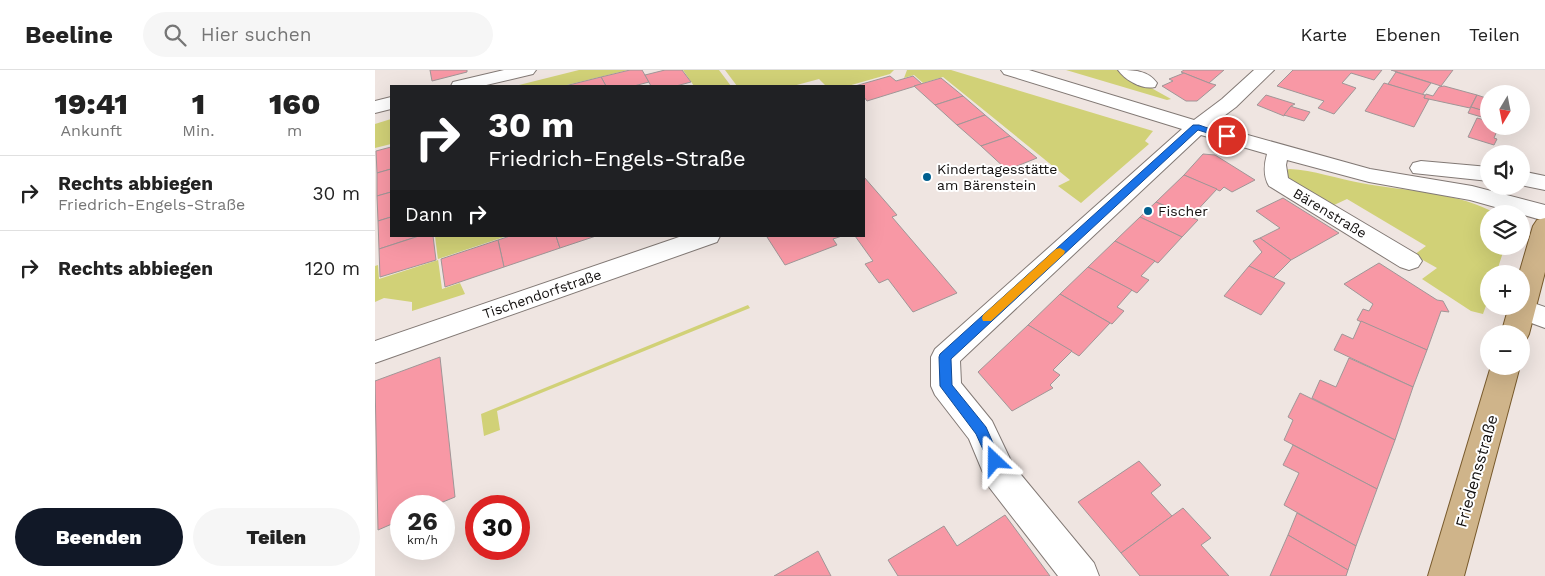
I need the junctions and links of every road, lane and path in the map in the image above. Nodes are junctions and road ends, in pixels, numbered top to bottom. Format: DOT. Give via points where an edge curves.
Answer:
graph roads {
  1 [pos="527,70"];
  2 [pos="1010,70"];
  3 [pos="1127,70"];
  4 [pos="1265,70"];
  5 [pos="1148,83"];
  6 [pos="464,85"];
  7 [pos="390,103"];
  8 [pos="375,107"];
  9 [pos="1196,127"];
  10 [pos="1279,151"];
  11 [pos="1321,161"];
  12 [pos="1480,173"];
  13 [pos="1530,180"];
  14 [pos="1545,183"];
  15 [pos="1545,213"];
  16 [pos="1545,226"];
  17 [pos="706,237"];
  18 [pos="1409,261"];
  19 [pos="1527,320"];
  20 [pos="375,352"];
  21 [pos="1503,375"];
  22 [pos="1081,576"];
  23 [pos="1447,576"];
  1 -- 6 [label="street"];
  2 -- 9 [label="street"];
  3 -- 5 [label="street"];
  4 -- 9 [label="street" via="1229,103"];
  7 -- 8 [label="street"];
  9 -- 10 [label="street"];
  9 -- 22 [label="street" via="945,357 946,386 981,430 1001,476"];
  10 -- 11 [label="street"];
  10 -- 18 [label="street, Bärenstraße" via="1275,165 1277,181"];
  11 -- 12 [label="street"];
  11 -- 15 [label="street" via="1369,175 1472,193"];
  13 -- 14 [label="street"];
  16 -- 19 [label="main road"];
  17 -- 20 [label="street, Tischendorfstraße"];
  21 -- 23 [label="main road, Friedensstraße"];
}
